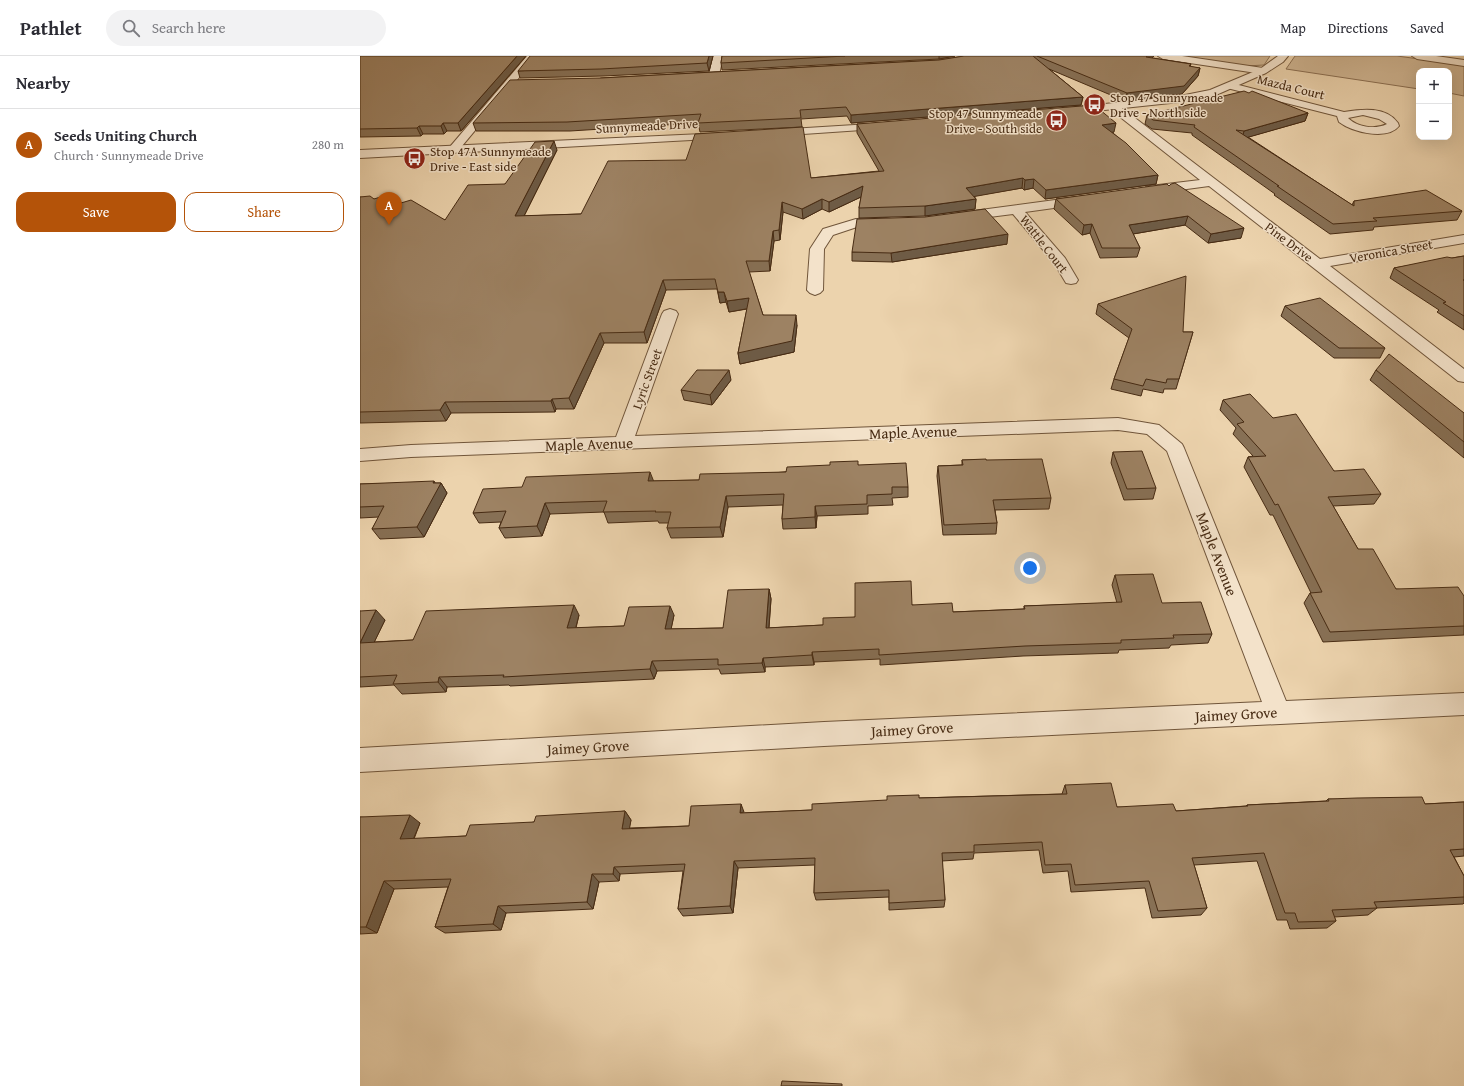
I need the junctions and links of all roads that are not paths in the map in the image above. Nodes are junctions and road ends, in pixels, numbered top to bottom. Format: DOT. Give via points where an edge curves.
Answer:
graph roads {
  1 [pos="532,56"];
  2 [pos="718,56"];
  3 [pos="1163,56"];
  4 [pos="1282,56"];
  5 [pos="1417,56"];
  6 [pos="1464,62"];
  7 [pos="1263,71"];
  8 [pos="714,75"];
  9 [pos="510,83"];
  10 [pos="526,83"];
  11 [pos="1231,86"];
  12 [pos="1114,107"];
  13 [pos="1059,111"];
  14 [pos="1344,115"];
  15 [pos="902,125"];
  16 [pos="762,134"];
  17 [pos="738,135"];
  18 [pos="453,150"];
  19 [pos="360,154"];
  20 [pos="1210,182"];
  21 [pos="1140,192"];
  22 [pos="1101,197"];
  23 [pos="1016,209"];
  24 [pos="948,218"];
  25 [pos="902,222"];
  26 [pos="1464,239"];
  27 [pos="1318,264"];
  28 [pos="1071,280"];
  29 [pos="814,290"];
  30 [pos="670,314"];
  31 [pos="1464,377"];
  32 [pos="623,443"];
  33 [pos="360,455"];
  34 [pos="1464,704"];
  35 [pos="1278,712"];
  36 [pos="360,760"];
  1 -- 9 [label="street"];
  2 -- 8 [label="street"];
  3 -- 7 [label="street"];
  4 -- 7 [label="street"];
  5 -- 6 [label="street"];
  7 -- 11 [label="street"];
  9 -- 10 [label="street"];
  9 -- 18 [label="street"];
  11 -- 12 [label="street" via="1212,94 1180,100"];
  11 -- 14 [label="street, Mazda Court"];
  12 -- 13 [label="street"];
  12 -- 20 [label="street, Pine Drive"];
  15 -- 16 [label="street"];
  17 -- 18 [label="street, Sunnymeade Drive"];
  18 -- 19 [label="street, Sunnymeade Drive"];
  20 -- 21 [label="street"];
  20 -- 27 [label="street, Pine Drive"];
  22 -- 23 [label="street"];
  23 -- 24 [label="street"];
  23 -- 28 [label="street, Wattle Court" via="1060,261"];
  25 -- 29 [label="street" via="856,223 828,232 817,249"];
  26 -- 27 [label="street, Veronica Street"];
  27 -- 31 [label="street, Pine Drive"];
  30 -- 32 [label="street, Lyric Street"];
  32 -- 33 [label="street, Maple Avenue" via="411,450"];
  32 -- 35 [label="street, Maple Avenue" via="1118,424 1152,429 1175,448"];
  34 -- 35 [label="street, Jaimey Grove"];
  35 -- 36 [label="street, Jaimey Grove" via="816,734"];
}
